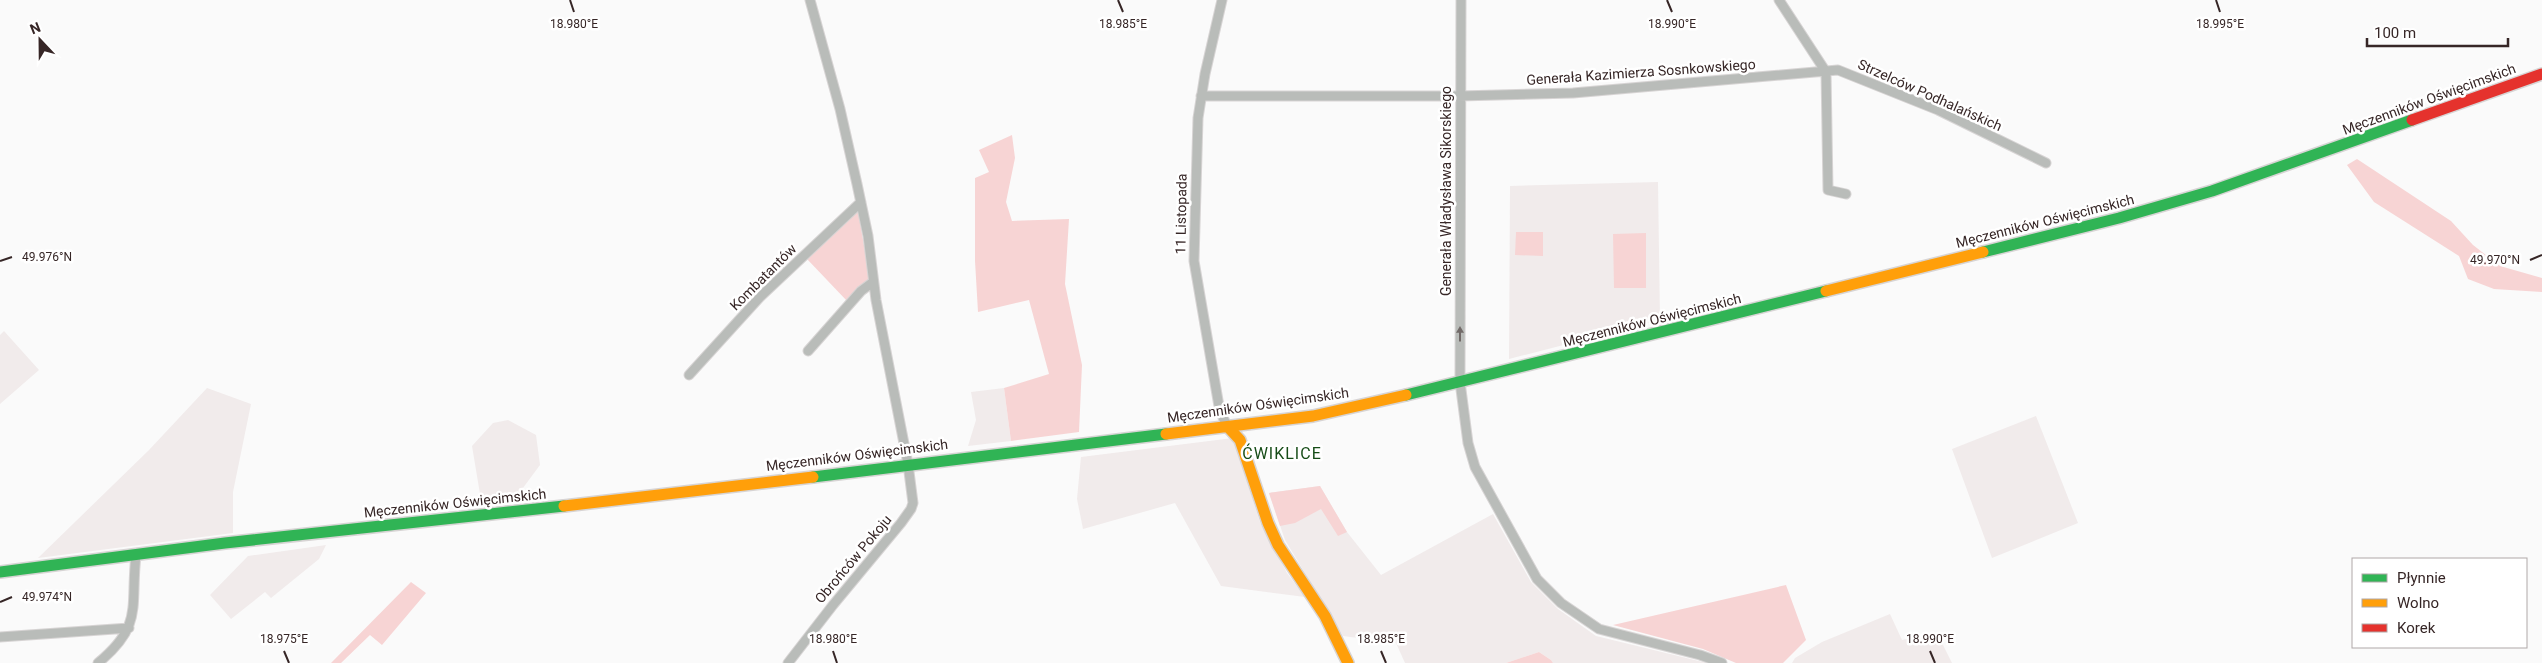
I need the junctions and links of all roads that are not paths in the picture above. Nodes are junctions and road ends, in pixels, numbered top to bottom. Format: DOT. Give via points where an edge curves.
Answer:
graph roads {
  1 [pos="810,0"];
  2 [pos="1222,0"];
  3 [pos="1461,0"];
  4 [pos="1779,0"];
  5 [pos="1826,72"];
  6 [pos="2542,74"];
  7 [pos="1201,96"];
  8 [pos="1459,96"];
  9 [pos="2046,163"];
  10 [pos="1846,194"];
  11 [pos="861,202"];
  12 [pos="874,282"];
  13 [pos="808,351"];
  14 [pos="689,375"];
  15 [pos="1460,382"];
  16 [pos="1228,427"];
  17 [pos="908,464"];
  18 [pos="136,555"];
  19 [pos="0,572"];
  20 [pos="129,628"];
  21 [pos="0,637"];
  22 [pos="98,663"];
  23 [pos="788,663"];
  24 [pos="1348,663"];
  25 [pos="1722,663"];
  1 -- 11 [label="street"];
  2 -- 7 [label="street, 11 Listopada"];
  3 -- 8 [label="street, Generała Władysława Sikorskiego"];
  4 -- 5 [label="street"];
  5 -- 8 [label="street, Generała Kazimierza Sosnkowskiego" via="1573,93"];
  5 -- 9 [label="street, Strzelców Podhalańskich" via="1838,70 1938,110"];
  5 -- 10 [label="street" via="1828,190"];
  6 -- 15 [label="main road, Męczenników Oświęcimskich" via="2164,206"];
  7 -- 8 [label="street, Generała Kazimierza Sosnkowskiego"];
  7 -- 16 [label="street, 11 Listopada" via="1194,261 1220,412"];
  15 -- 8 [label="street, Generała Władysława Sikorskiego, one-way"];
  11 -- 12 [label="street"];
  11 -- 14 [label="street, Kombatantów" via="760,297"];
  12 -- 13 [label="street" via="860,291"];
  12 -- 17 [label="street"];
  15 -- 16 [label="main road, Męczenników Oświęcimskich" via="1336,412"];
  15 -- 25 [label="street, Generała Władysława Sikorskiego" via="1468,443 1475,467 1537,579 1561,604 1599,629"];
  16 -- 17 [label="main road, Męczenników Oświęcimskich"];
  16 -- 24 [label="main road" via="1240,440 1278,546 1325,616"];
  17 -- 18 [label="main road, Męczenników Oświęcimskich"];
  17 -- 23 [label="street, Obrońców Pokoju" via="913,503 909,514"];
  18 -- 19 [label="main road, Męczenników Oświęcimskich"];
  18 -- 20 [label="street" via="134,604"];
  20 -- 21 [label="street"];
  20 -- 22 [label="street"];
}
